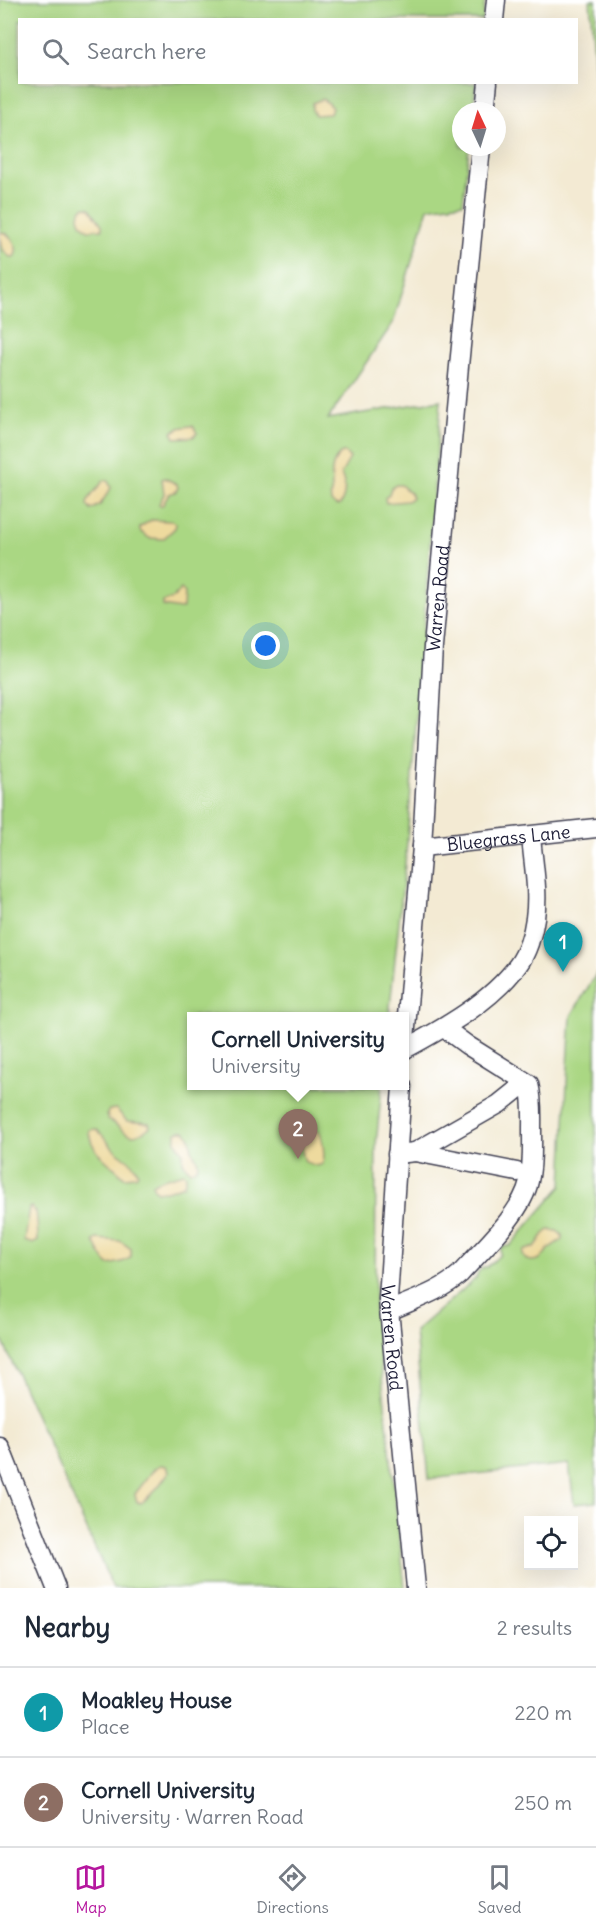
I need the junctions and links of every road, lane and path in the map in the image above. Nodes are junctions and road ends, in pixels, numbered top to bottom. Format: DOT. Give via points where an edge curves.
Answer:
graph roads {
  1 [pos="496,0"];
  2 [pos="494,18"];
  3 [pos="488,84"];
  4 [pos="486,102"];
  5 [pos="480,156"];
  6 [pos="596,828"];
  7 [pos="531,836"];
  8 [pos="422,847"];
  9 [pos="408,1012"];
  10 [pos="444,1028"];
  11 [pos="409,1047"];
  12 [pos="519,1088"];
  13 [pos="402,1090"];
  14 [pos="406,1153"];
  15 [pos="517,1172"];
  16 [pos="389,1311"];
  17 [pos="0,1447"];
  18 [pos="56,1588"];
  19 [pos="416,1588"];
  1 -- 2 [label="street"];
  3 -- 4 [label="street"];
  5 -- 8 [label="street, Warren Road" via="433,646"];
  6 -- 7 [label="street, Bluegrass Lane"];
  7 -- 8 [label="street, Bluegrass Lane"];
  7 -- 10 [label="street" via="536,893 529,942 518,965 488,997"];
  8 -- 9 [label="street, Warren Road"];
  10 -- 11 [label="street"];
  10 -- 16 [label="street" via="529,1084 529,1183 511,1217 460,1274 435,1291"];
  12 -- 14 [label="street" via="499,1104"];
  13 -- 14 [label="street, Warren Road"];
  14 -- 15 [label="street"];
  14 -- 16 [label="street, Warren Road"];
  16 -- 19 [label="street, Warren Road"];
  17 -- 18 [label="street"];
}
